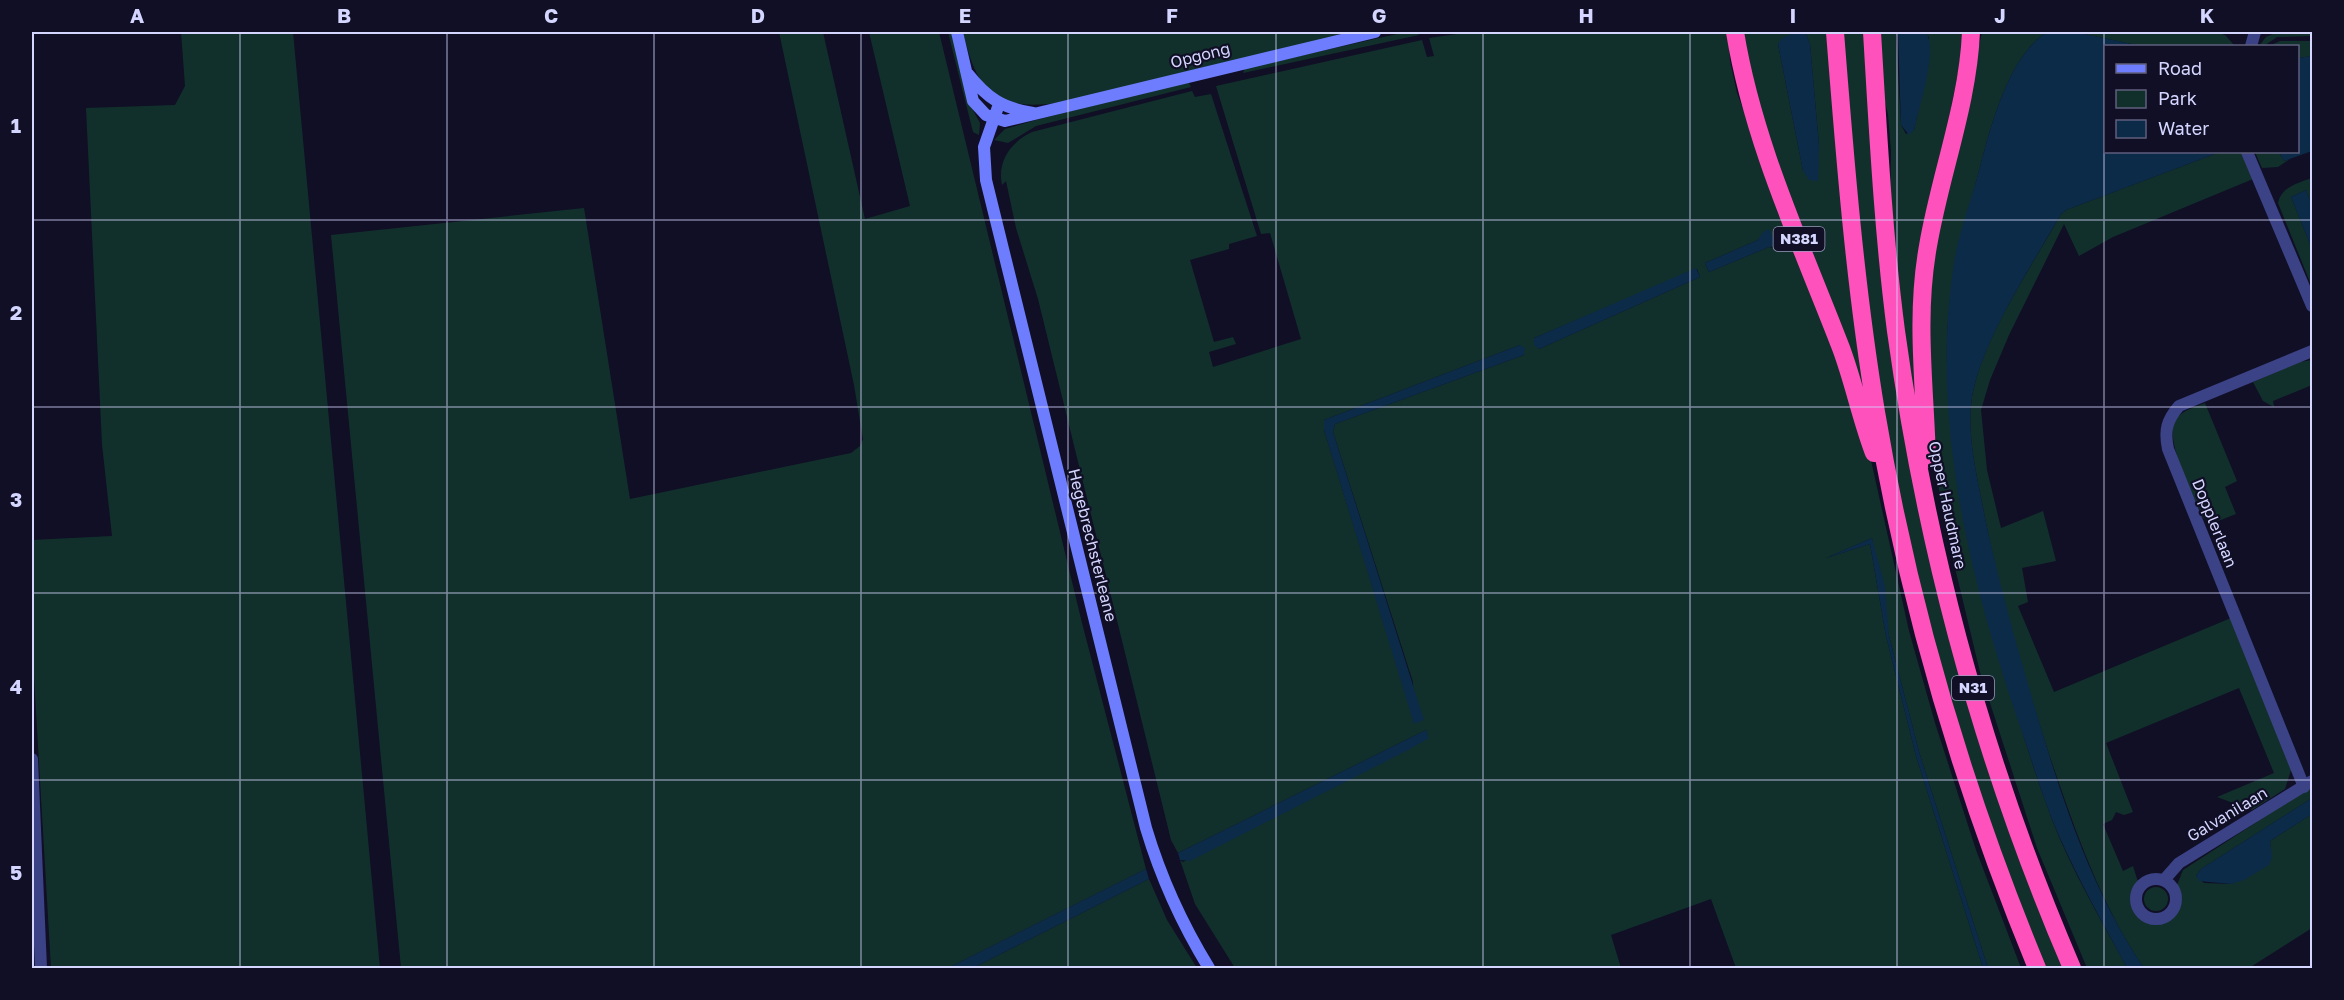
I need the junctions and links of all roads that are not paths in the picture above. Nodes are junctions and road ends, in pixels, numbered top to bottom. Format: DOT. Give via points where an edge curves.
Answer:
graph roads {
  1 [pos="957,32"];
  2 [pos="1375,32"];
  3 [pos="1735,32"];
  4 [pos="1835,32"];
  5 [pos="1872,32"];
  6 [pos="1971,32"];
  7 [pos="968,74"];
  8 [pos="999,104"];
  9 [pos="1034,113"];
  10 [pos="993,118"];
  11 [pos="2247,153"];
  12 [pos="2313,306"];
  13 [pos="2313,351"];
  14 [pos="1919,430"];
  15 [pos="1876,443"];
  16 [pos="32,759"];
  17 [pos="2308,784"];
  18 [pos="2164,880"];
  19 [pos="2072,967"];
  20 [pos="40,969"];
  21 [pos="1209,969"];
  22 [pos="2037,969"];
  1 -- 7 [label="street"];
  2 -- 9 [label="street, Opgong"];
  3 -- 15 [label="highway, N381" via="1748,100 1761,141"];
  4 -- 15 [label="highway"];
  5 -- 14 [label="highway, Opper Haudmare" via="1882,197 1896,330"];
  6 -- 14 [label="highway" via="1968,66 1928,246 1922,295"];
  7 -- 8 [label="street" via="984,94"];
  7 -- 10 [label="street" via="973,101"];
  8 -- 9 [label="street, Opgong"];
  8 -- 10 [label="street, Hegebrechsterleane"];
  9 -- 10 [label="street, Opgong" via="1014,121"];
  10 -- 21 [label="street, Hegebrechsterleane" via="984,152 986,180 1146,828 1179,917"];
  11 -- 12 [label="street"];
  13 -- 17 [label="street, Dopplerlaan" via="2179,406 2169,418 2165,434"];
  14 -- 19 [label="highway, Opper Haudmare / N31" via="1928,507 1947,594 2007,797"];
  15 -- 22 [label="highway, N31" via="1925,642 1969,791"];
  16 -- 20 [label="street"];
  17 -- 18 [label="street, Galvanilaan" via="2179,863"];
}
